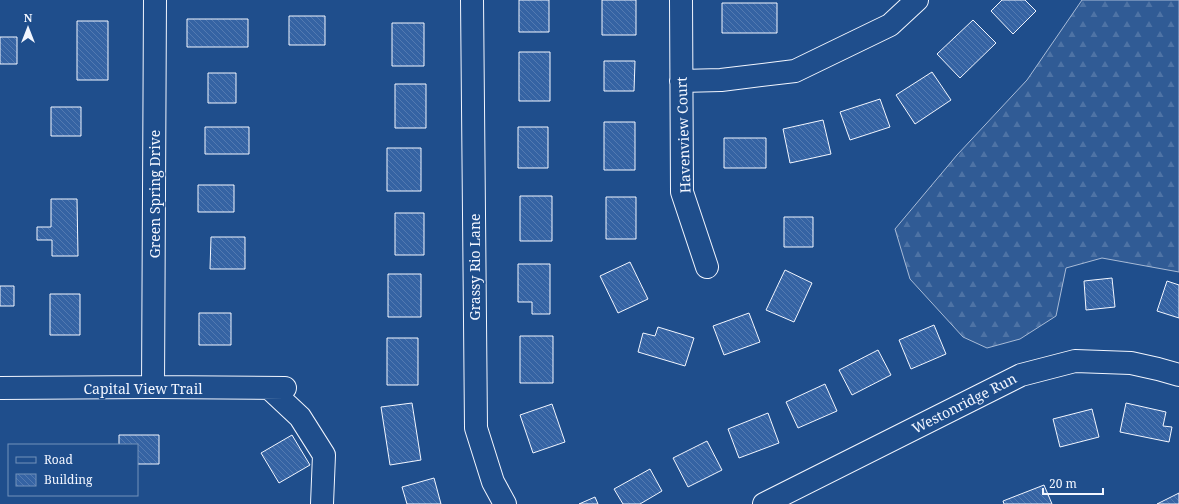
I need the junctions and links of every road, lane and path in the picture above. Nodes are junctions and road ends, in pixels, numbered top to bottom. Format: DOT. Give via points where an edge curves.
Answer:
graph roads {
  1 [pos="155,0"];
  2 [pos="472,0"];
  3 [pos="681,0"];
  4 [pos="917,0"];
  5 [pos="681,81"];
  6 [pos="707,267"];
  7 [pos="1179,374"];
  8 [pos="153,387"];
  9 [pos="0,388"];
  10 [pos="322,504"];
  11 [pos="505,504"];
  12 [pos="764,504"];
  1 -- 8 [label="street, Green Spring Drive"];
  2 -- 11 [label="street, Grassy Rio Lane" via="476,428 493,482"];
  3 -- 5 [label="street, Havenview Court"];
  4 -- 5 [label="street" via="890,25 795,71 721,80"];
  5 -- 6 [label="street, Havenview Court" via="682,192"];
  7 -- 12 [label="street, Westonridge Run" via="1131,364 1075,361 1021,375"];
  8 -- 9 [label="street, Capital View Trail"];
  8 -- 10 [label="street, Capital View Trail" via="277,388 300,417 324,455"];
}
